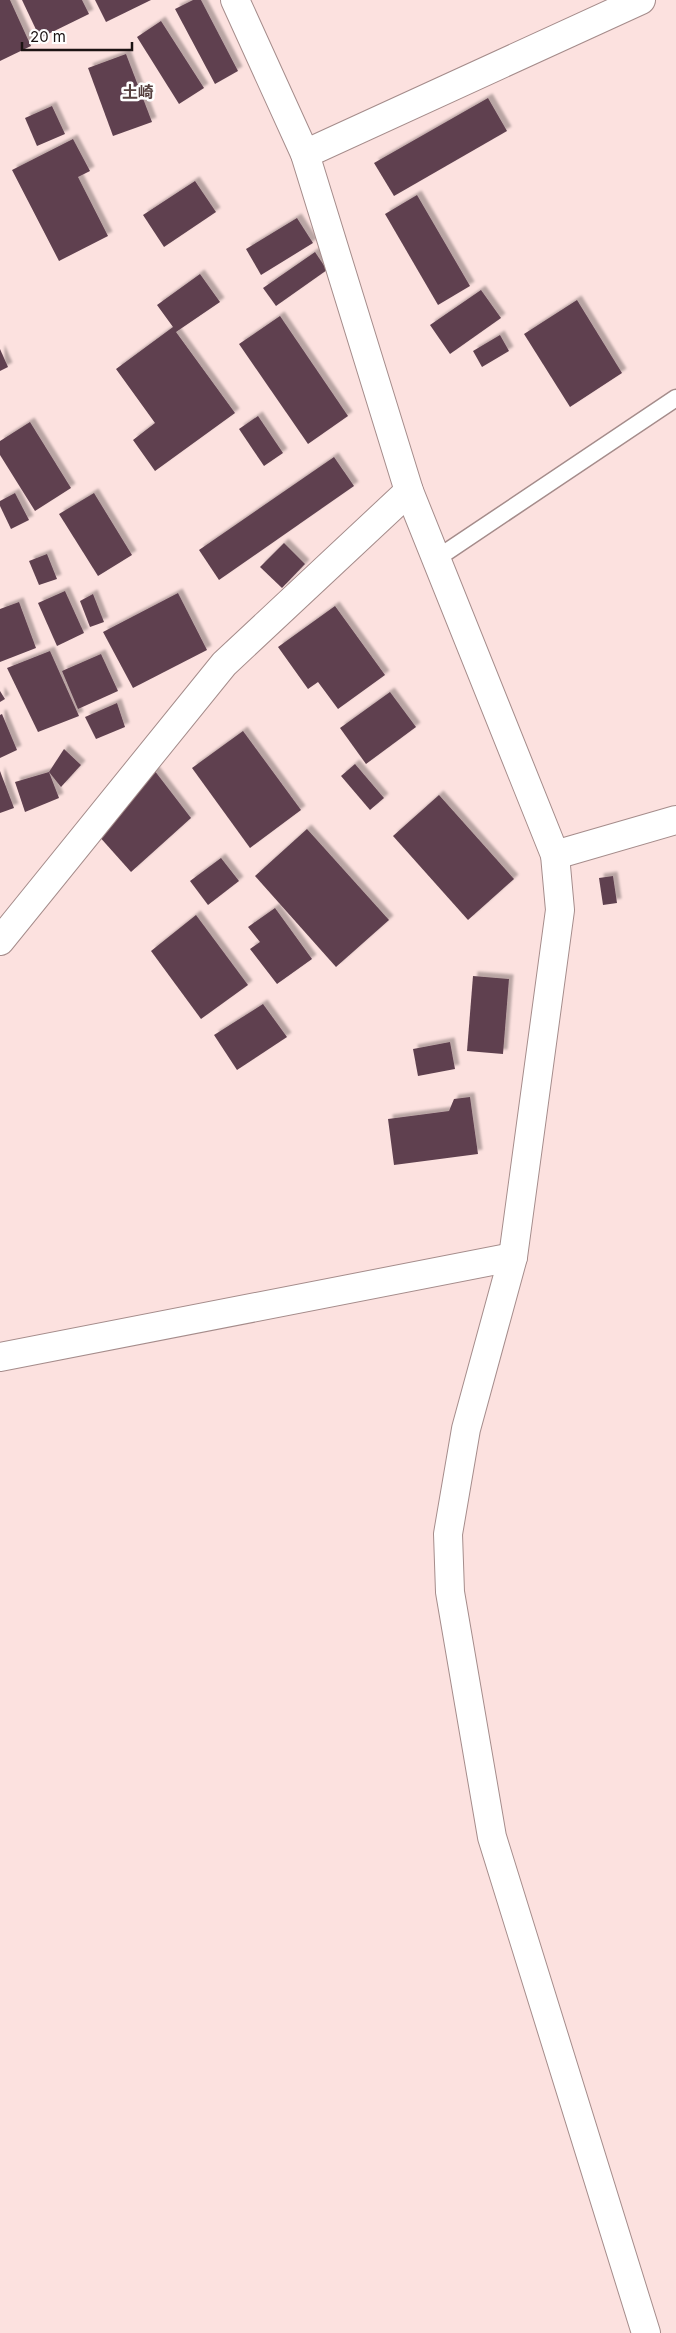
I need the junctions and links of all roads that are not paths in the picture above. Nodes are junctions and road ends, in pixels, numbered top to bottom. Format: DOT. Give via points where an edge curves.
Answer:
graph roads {
  1 [pos="235,0"];
  2 [pos="641,0"];
  3 [pos="305,154"];
  4 [pos="676,398"];
  5 [pos="409,492"];
  6 [pos="436,558"];
  7 [pos="676,820"];
  8 [pos="555,855"];
  9 [pos="0,941"];
  10 [pos="513,1257"];
  11 [pos="0,1357"];
  12 [pos="646,2333"];
  1 -- 3 [label="street"];
  2 -- 3 [label="street"];
  3 -- 5 [label="street"];
  4 -- 6 [label="lane"];
  5 -- 6 [label="street"];
  5 -- 9 [label="street" via="224,664"];
  6 -- 8 [label="street"];
  7 -- 8 [label="street"];
  8 -- 10 [label="street" via="560,910"];
  10 -- 11 [label="street"];
  10 -- 12 [label="street" via="466,1429 448,1534 450,1592 492,1837"];
}
